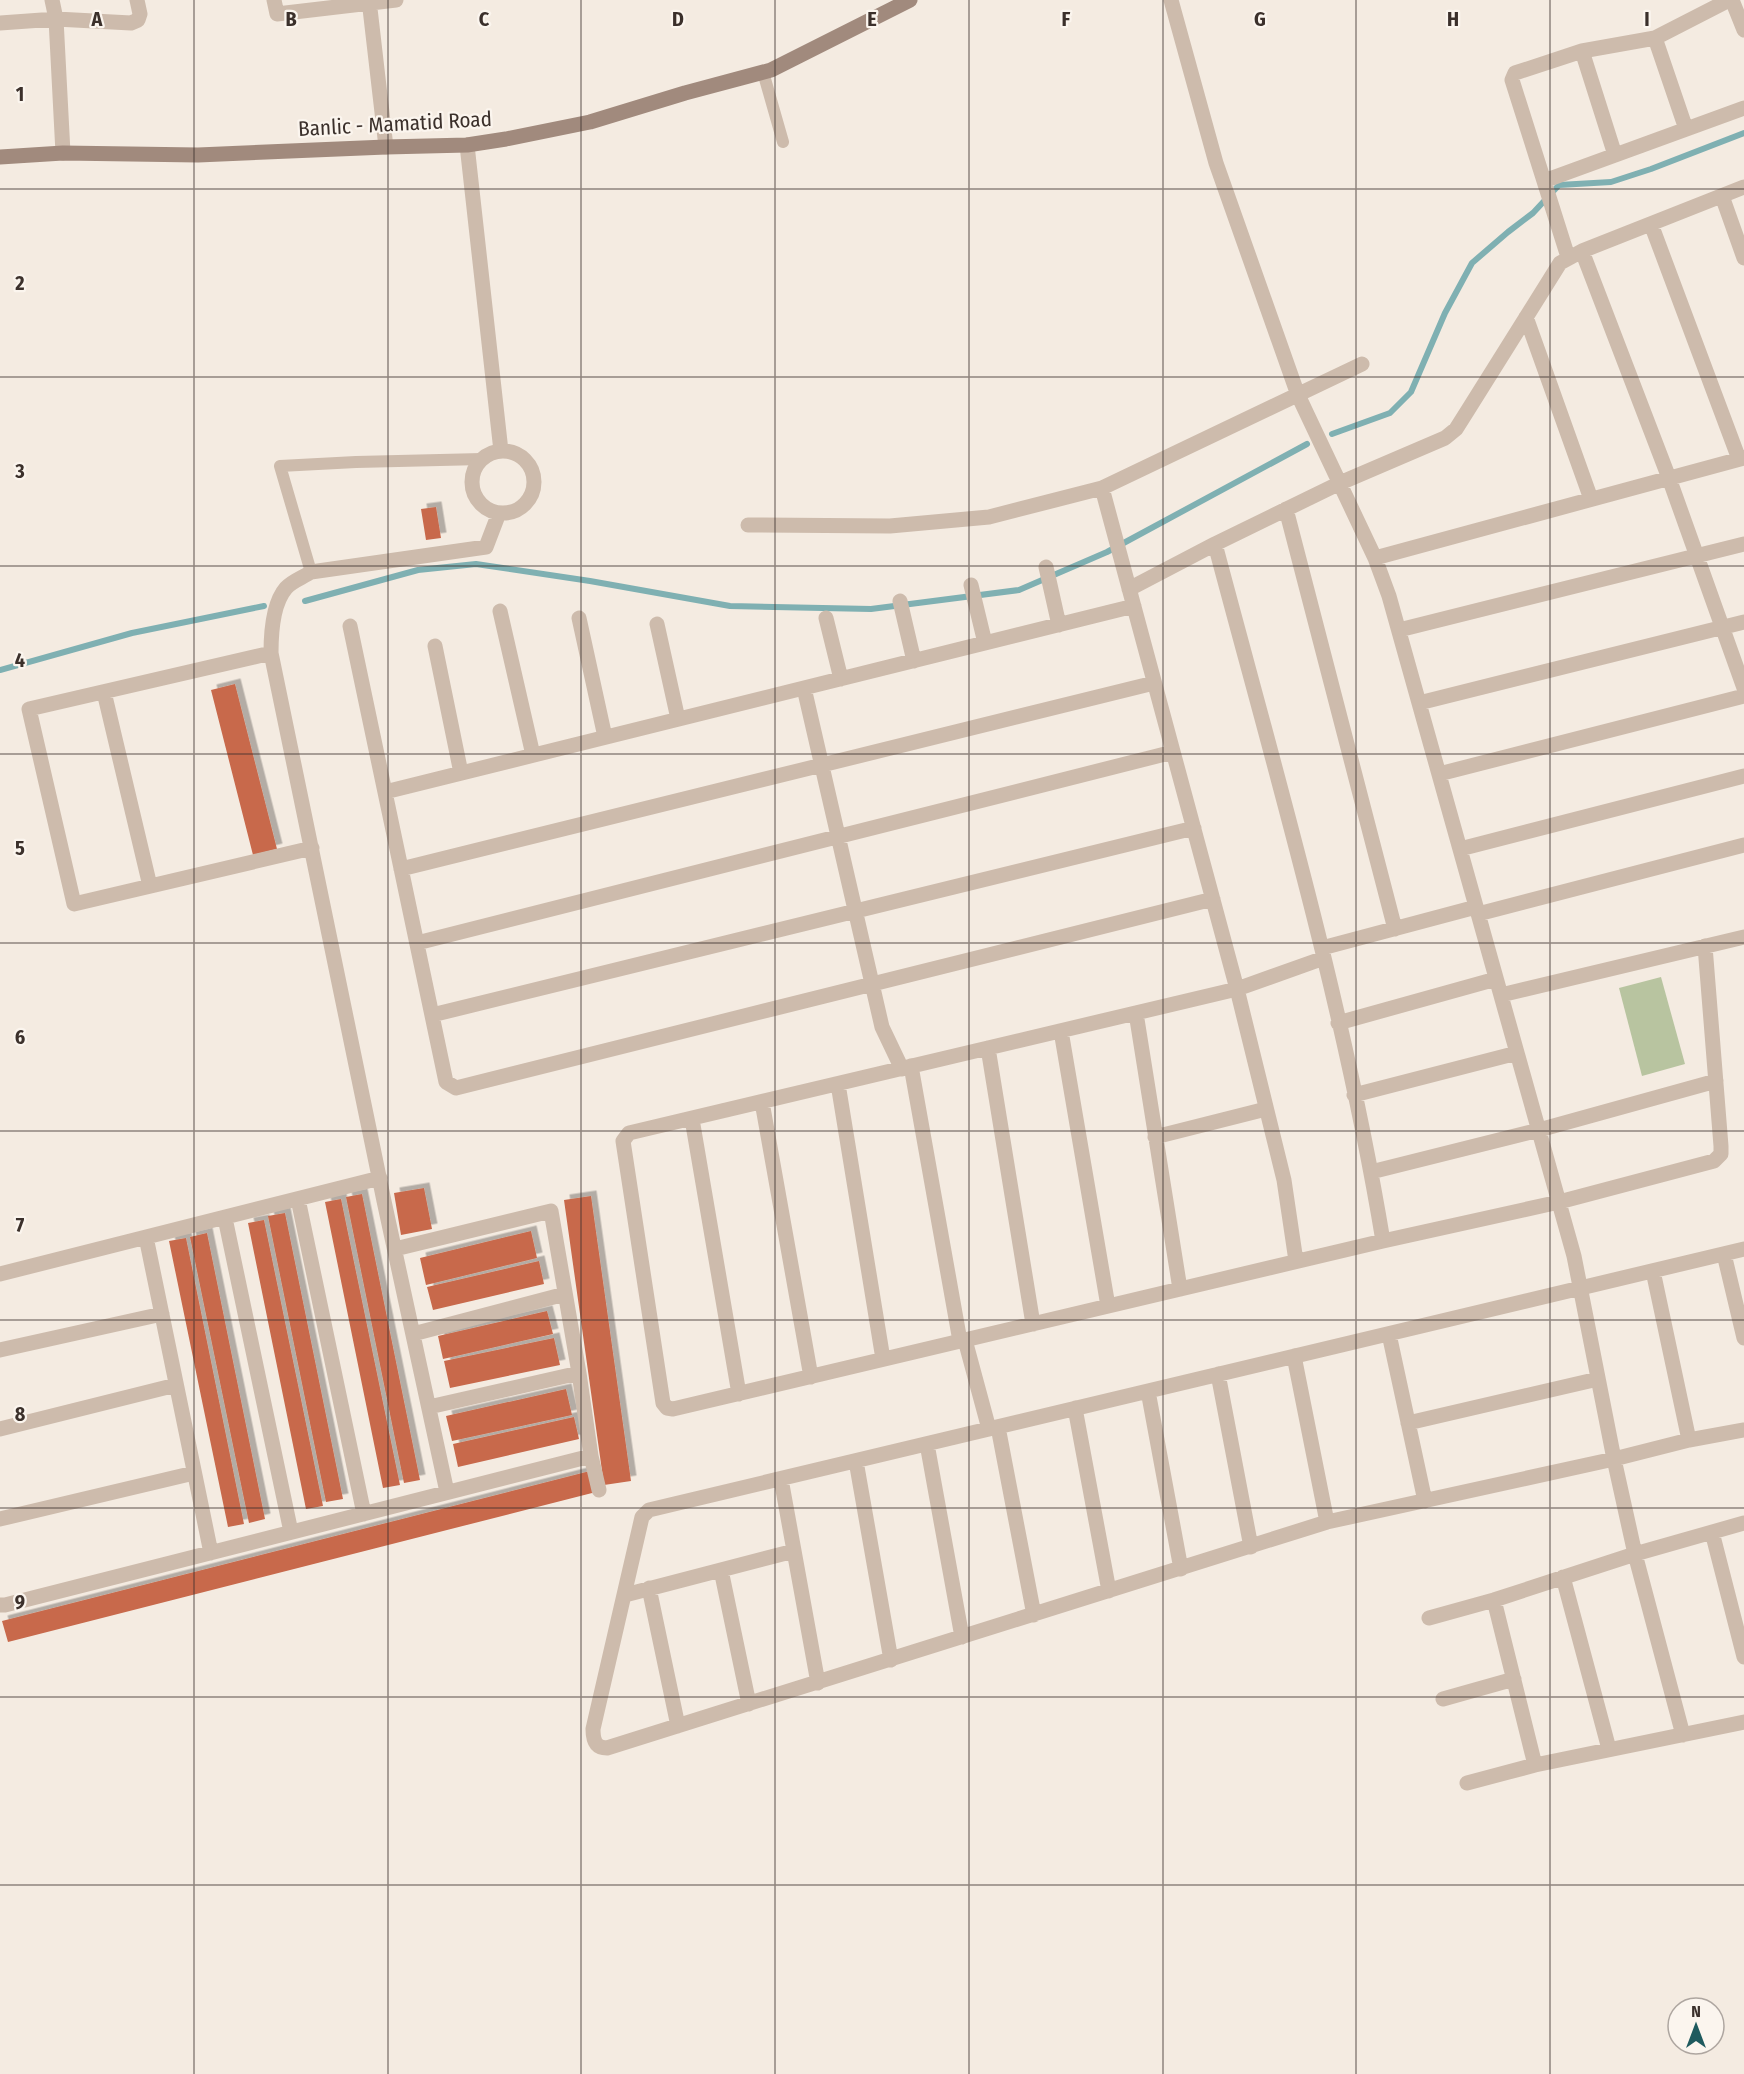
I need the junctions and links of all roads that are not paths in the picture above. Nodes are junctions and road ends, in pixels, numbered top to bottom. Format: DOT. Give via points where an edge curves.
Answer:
graph roads {
  1 [pos="52,0"];
  2 [pos="137,0"];
  3 [pos="274,0"];
  4 [pos="396,0"];
  5 [pos="910,0"];
  6 [pos="1171,0"];
  7 [pos="1730,0"];
  8 [pos="369,2"];
  9 [pos="56,19"];
  10 [pos="0,23"];
  11 [pos="1744,30"];
  12 [pos="1655,38"];
  13 [pos="1582,51"];
  14 [pos="763,72"];
  15 [pos="1744,108"];
  16 [pos="1686,129"];
  17 [pos="783,142"];
  18 [pos="467,145"];
  19 [pos="386,147"];
  20 [pos="63,153"];
  21 [pos="1615,155"];
  22 [pos="0,157"];
  23 [pos="1544,181"];
  24 [pos="1744,187"];
  25 [pos="1722,196"];
  26 [pos="1651,224"];
  27 [pos="1575,254"];
  28 [pos="1744,258"];
  29 [pos="1526,317"];
  30 [pos="1362,364"];
  31 [pos="1298,395"];
  32 [pos="501,451"];
  33 [pos="1742,458"];
  34 [pos="482,459"];
  35 [pos="1669,478"];
  36 [pos="1340,483"];
  37 [pos="1102,488"];
  38 [pos="1592,499"];
  39 [pos="1286,509"];
  40 [pos="499,513"];
  41 [pos="748,525"];
  42 [pos="1215,544"];
  43 [pos="1744,544"];
  44 [pos="1697,555"];
  45 [pos="1375,558"];
  46 [pos="1046,567"];
  47 [pos="311,573"];
  48 [pos="971,585"];
  49 [pos="1129,589"];
  50 [pos="900,601"];
  51 [pos="1134,606"];
  52 [pos="500,611"];
  53 [pos="579,618"];
  54 [pos="826,618"];
  55 [pos="1744,622"];
  56 [pos="657,624"];
  57 [pos="1059,624"];
  58 [pos="350,626"];
  59 [pos="1723,627"];
  60 [pos="1399,630"];
  61 [pos="985,643"];
  62 [pos="435,646"];
  63 [pos="271,653"];
  64 [pos="914,661"];
  65 [pos="841,679"];
  66 [pos="1154,683"];
  67 [pos="804,688"];
  68 [pos="1744,688"];
  69 [pos="104,692"];
  70 [pos="1744,696"];
  71 [pos="1419,703"];
  72 [pos="678,719"];
  73 [pos="605,737"];
  74 [pos="1173,752"];
  75 [pos="533,755"];
  76 [pos="821,765"];
  77 [pos="461,773"];
  78 [pos="1439,774"];
  79 [pos="1744,776"];
  80 [pos="385,792"];
  81 [pos="1194,828"];
  82 [pos="838,837"];
  83 [pos="1744,845"];
  84 [pos="312,848"];
  85 [pos="1460,849"];
  86 [pos="401,869"];
  87 [pos="150,886"];
  88 [pos="1213,899"];
  89 [pos="855,911"];
  90 [pos="1477,911"];
  91 [pos="1395,929"];
  92 [pos="1744,937"];
  93 [pos="417,943"];
  94 [pos="1705,946"];
  95 [pos="1323,953"];
  96 [pos="1497,979"];
  97 [pos="873,984"];
  98 [pos="1237,989"];
  99 [pos="1501,995"];
  100 [pos="1136,1013"];
  101 [pos="432,1015"];
  102 [pos="1338,1023"];
  103 [pos="1061,1031"];
  104 [pos="988,1048"];
  105 [pos="1517,1053"];
  106 [pos="907,1067"];
  107 [pos="1716,1081"];
  108 [pos="838,1084"];
  109 [pos="1354,1095"];
  110 [pos="762,1102"];
  111 [pos="1266,1109"];
  112 [pos="692,1119"];
  113 [pos="1539,1130"];
  114 [pos="1155,1137"];
  115 [pos="1371,1172"];
  116 [pos="380,1178"];
  117 [pos="298,1199"];
  118 [pos="1559,1202"];
  119 [pos="225,1218"];
  120 [pos="146,1237"];
  121 [pos="1383,1241"];
  122 [pos="395,1249"];
  123 [pos="1744,1249"];
  124 [pos="1724,1254"];
  125 [pos="1296,1261"];
  126 [pos="1653,1271"];
  127 [pos="0,1274"];
  128 [pos="1581,1288"];
  129 [pos="1180,1289"];
  130 [pos="566,1294"];
  131 [pos="1108,1306"];
  132 [pos="162,1314"];
  133 [pos="1033,1324"];
  134 [pos="413,1334"];
  135 [pos="1389,1334"];
  136 [pos="1744,1338"];
  137 [pos="963,1341"];
  138 [pos="0,1350"];
  139 [pos="1294,1356"];
  140 [pos="883,1359"];
  141 [pos="579,1373"];
  142 [pos="1218,1374"];
  143 [pos="811,1377"];
  144 [pos="1598,1379"];
  145 [pos="176,1385"];
  146 [pos="1148,1391"];
  147 [pos="739,1394"];
  148 [pos="429,1407"];
  149 [pos="1074,1408"];
  150 [pos="1408,1423"];
  151 [pos="994,1428"];
  152 [pos="0,1429"];
  153 [pos="1744,1430"];
  154 [pos="1689,1440"];
  155 [pos="927,1444"];
  156 [pos="591,1456"];
  157 [pos="1614,1459"];
  158 [pos="856,1461"];
  159 [pos="194,1473"];
  160 [pos="781,1479"];
  161 [pos="599,1490"];
  162 [pos="447,1492"];
  163 [pos="1425,1501"];
  164 [pos="364,1514"];
  165 [pos="0,1519"];
  166 [pos="1327,1522"];
  167 [pos="1744,1523"];
  168 [pos="291,1532"];
  169 [pos="1712,1532"];
  170 [pos="1251,1547"];
  171 [pos="794,1551"];
  172 [pos="211,1553"];
  173 [pos="1635,1554"];
  174 [pos="1181,1569"];
  175 [pos="721,1570"];
  176 [pos="1563,1577"];
  177 [pos="649,1588"];
  178 [pos="1109,1591"];
  179 [pos="625,1595"];
  180 [pos="1494,1600"];
  181 [pos="0,1605"];
  182 [pos="1034,1615"];
  183 [pos="1429,1618"];
  184 [pos="962,1637"];
  185 [pos="1744,1657"];
  186 [pos="891,1659"];
  187 [pos="1514,1679"];
  188 [pos="818,1683"];
  189 [pos="1443,1699"];
  190 [pos="749,1704"];
  191 [pos="1744,1722"];
  192 [pos="678,1726"];
  193 [pos="1683,1735"];
  194 [pos="1609,1749"];
  195 [pos="1535,1765"];
  196 [pos="1467,1783"];
  1 -- 9 [label="street"];
  2 -- 9 [label="street" via="140,14 131,23"];
  3 -- 8 [label="street" via="277,14"];
  4 -- 8 [label="street"];
  5 -- 14 [label="main road, Banlic - Mamatid Road"];
  6 -- 31 [label="street" via="1216,163"];
  7 -- 11 [label="street"];
  7 -- 12 [label="street"];
  8 -- 19 [label="street"];
  9 -- 10 [label="street"];
  9 -- 20 [label="street"];
  12 -- 13 [label="street"];
  12 -- 16 [label="street"];
  13 -- 21 [label="street"];
  13 -- 23 [label="street" via="1515,73 1512,80"];
  14 -- 17 [label="lane"];
  14 -- 18 [label="main road, Banlic - Mamatid Road" via="590,122"];
  15 -- 16 [label="street"];
  16 -- 21 [label="street"];
  18 -- 19 [label="main road, Banlic - Mamatid Road"];
  18 -- 32 [label="street"];
  19 -- 20 [label="main road, Banlic - Mamatid Road" via="198,155"];
  20 -- 22 [label="main road, Banlic - Mamatid Road"];
  21 -- 23 [label="street"];
  23 -- 27 [label="street"];
  24 -- 25 [label="street"];
  25 -- 26 [label="street"];
  25 -- 28 [label="street"];
  26 -- 27 [label="street"];
  26 -- 33 [label="street"];
  27 -- 29 [label="street" via="1560,263"];
  27 -- 35 [label="street"];
  29 -- 36 [label="street" via="1456,429 1445,438"];
  29 -- 38 [label="street"];
  30 -- 31 [label="street"];
  31 -- 36 [label="street"];
  31 -- 37 [label="street"];
  32 -- 34 [label="street"];
  32 -- 40 [label="street" via="521,456 533,473 535,484 527,503 509,513"];
  33 -- 35 [label="street"];
  34 -- 40 [label="street" via="472,476 472,487 489,510"];
  34 -- 47 [label="lane" via="280,466"];
  35 -- 38 [label="street"];
  35 -- 44 [label="street"];
  36 -- 39 [label="street"];
  36 -- 45 [label="street"];
  37 -- 41 [label="street" via="989,517 890,525"];
  37 -- 49 [label="street"];
  38 -- 45 [label="street"];
  39 -- 42 [label="street"];
  39 -- 91 [label="street"];
  40 -- 47 [label="street" via="486,547"];
  42 -- 49 [label="street"];
  42 -- 95 [label="street"];
  43 -- 44 [label="street"];
  44 -- 59 [label="street"];
  44 -- 60 [label="street"];
  45 -- 60 [label="street"];
  46 -- 57 [label="street"];
  47 -- 63 [label="street" via="286,587 275,611"];
  48 -- 61 [label="street"];
  49 -- 51 [label="street"];
  50 -- 64 [label="street"];
  51 -- 57 [label="street"];
  51 -- 66 [label="street"];
  52 -- 75 [label="street"];
  53 -- 73 [label="street"];
  54 -- 65 [label="street"];
  55 -- 59 [label="street"];
  56 -- 72 [label="street"];
  57 -- 61 [label="street"];
  58 -- 80 [label="street"];
  59 -- 68 [label="street"];
  59 -- 71 [label="street"];
  60 -- 71 [label="street"];
  61 -- 64 [label="street"];
  62 -- 77 [label="street"];
  63 -- 69 [label="street"];
  63 -- 84 [label="street"];
  64 -- 65 [label="street"];
  65 -- 67 [label="street"];
  66 -- 74 [label="street"];
  66 -- 76 [label="street"];
  67 -- 72 [label="street"];
  67 -- 76 [label="street"];
  69 -- 87 [label="street"];
  69 -- 87 [label="street" via="29,710 74,904"];
  70 -- 78 [label="street"];
  71 -- 78 [label="street"];
  72 -- 73 [label="street"];
  73 -- 75 [label="street"];
  74 -- 81 [label="street"];
  74 -- 82 [label="street"];
  75 -- 77 [label="street"];
  76 -- 82 [label="street"];
  76 -- 86 [label="street"];
  77 -- 80 [label="street"];
  78 -- 85 [label="street"];
  79 -- 85 [label="street"];
  80 -- 86 [label="street"];
  81 -- 88 [label="street"];
  81 -- 89 [label="street"];
  82 -- 89 [label="street"];
  82 -- 93 [label="street"];
  83 -- 90 [label="street"];
  84 -- 87 [label="street"];
  84 -- 116 [label="street"];
  85 -- 90 [label="street"];
  86 -- 93 [label="street"];
  88 -- 97 [label="street"];
  88 -- 98 [label="street"];
  89 -- 97 [label="street"];
  89 -- 101 [label="street"];
  90 -- 91 [label="street"];
  90 -- 96 [label="street"];
  91 -- 95 [label="street"];
  92 -- 94 [label="street"];
  93 -- 101 [label="street"];
  94 -- 99 [label="street"];
  94 -- 107 [label="street"];
  95 -- 98 [label="street"];
  95 -- 102 [label="street"];
  96 -- 99 [label="street"];
  96 -- 102 [label="street"];
  97 -- 101 [label="street" via="456,1088 446,1082"];
  97 -- 106 [label="street" via="882,1027"];
  98 -- 100 [label="street"];
  98 -- 111 [label="street"];
  99 -- 105 [label="street"];
  100 -- 103 [label="street"];
  100 -- 114 [label="street"];
  102 -- 109 [label="street"];
  103 -- 104 [label="street"];
  103 -- 131 [label="street"];
  104 -- 106 [label="street"];
  104 -- 133 [label="street"];
  105 -- 109 [label="street"];
  105 -- 113 [label="street"];
  106 -- 108 [label="street"];
  106 -- 137 [label="street"];
  107 -- 113 [label="street"];
  107 -- 118 [label="street" via="1721,1146 1718,1158"];
  108 -- 110 [label="street"];
  108 -- 140 [label="street"];
  109 -- 115 [label="street"];
  110 -- 112 [label="street"];
  110 -- 143 [label="street"];
  111 -- 114 [label="street"];
  111 -- 125 [label="street" via="1284,1180"];
  112 -- 147 [label="street"];
  112 -- 147 [label="street" via="629,1133 623,1141 663,1403 673,1410"];
  113 -- 115 [label="street"];
  113 -- 118 [label="street"];
  114 -- 129 [label="street"];
  115 -- 121 [label="street"];
  116 -- 117 [label="street"];
  116 -- 122 [label="street"];
  117 -- 119 [label="street"];
  117 -- 164 [label="street"];
  118 -- 121 [label="street"];
  118 -- 128 [label="street"];
  119 -- 120 [label="street"];
  119 -- 168 [label="street"];
  120 -- 127 [label="street"];
  120 -- 132 [label="street"];
  121 -- 125 [label="street"];
  122 -- 130 [label="street" via="551,1212"];
  122 -- 134 [label="street"];
  123 -- 124 [label="street"];
  124 -- 126 [label="street"];
  124 -- 136 [label="street"];
  125 -- 129 [label="street"];
  126 -- 128 [label="street"];
  126 -- 154 [label="street"];
  128 -- 135 [label="street"];
  128 -- 144 [label="street"];
  129 -- 131 [label="street"];
  130 -- 134 [label="street"];
  130 -- 141 [label="street"];
  131 -- 133 [label="street"];
  132 -- 138 [label="street"];
  132 -- 145 [label="street"];
  133 -- 137 [label="street"];
  134 -- 148 [label="street"];
  135 -- 139 [label="street"];
  135 -- 150 [label="street"];
  137 -- 140 [label="street"];
  137 -- 151 [label="street"];
  139 -- 142 [label="street"];
  139 -- 166 [label="street"];
  140 -- 143 [label="street"];
  141 -- 148 [label="street"];
  141 -- 156 [label="street"];
  142 -- 146 [label="street"];
  142 -- 170 [label="street"];
  143 -- 147 [label="street"];
  144 -- 150 [label="street"];
  144 -- 157 [label="street"];
  145 -- 152 [label="street"];
  145 -- 159 [label="street"];
  146 -- 149 [label="street"];
  146 -- 174 [label="street"];
  148 -- 162 [label="street"];
  149 -- 151 [label="street"];
  149 -- 178 [label="street"];
  150 -- 163 [label="street"];
  151 -- 155 [label="street"];
  151 -- 182 [label="street"];
  153 -- 154 [label="street"];
  154 -- 157 [label="street"];
  155 -- 158 [label="street"];
  155 -- 184 [label="street"];
  156 -- 161 [label="street"];
  156 -- 162 [label="street"];
  157 -- 163 [label="street"];
  157 -- 173 [label="street"];
  158 -- 160 [label="street"];
  158 -- 186 [label="street"];
  159 -- 165 [label="street"];
  159 -- 172 [label="street"];
  160 -- 171 [label="street"];
  160 -- 179 [label="street" via="649,1510 642,1516"];
  162 -- 164 [label="street"];
  163 -- 166 [label="street"];
  164 -- 168 [label="street"];
  166 -- 170 [label="street"];
  167 -- 169 [label="street"];
  168 -- 172 [label="street"];
  169 -- 173 [label="street"];
  169 -- 185 [label="street"];
  170 -- 174 [label="street"];
  171 -- 175 [label="street"];
  171 -- 188 [label="street"];
  172 -- 181 [label="street"];
  173 -- 176 [label="street"];
  173 -- 193 [label="street"];
  174 -- 178 [label="street"];
  175 -- 177 [label="street"];
  175 -- 190 [label="street"];
  176 -- 180 [label="street"];
  176 -- 194 [label="street"];
  177 -- 179 [label="street"];
  177 -- 192 [label="street"];
  178 -- 182 [label="street"];
  179 -- 192 [label="street" via="593,1729 595,1744 607,1748"];
  180 -- 183 [label="street"];
  180 -- 187 [label="street"];
  182 -- 184 [label="street"];
  184 -- 186 [label="street"];
  186 -- 188 [label="street"];
  187 -- 189 [label="street"];
  187 -- 195 [label="street"];
  188 -- 190 [label="street"];
  190 -- 192 [label="street"];
  191 -- 193 [label="street"];
  193 -- 194 [label="street"];
  194 -- 195 [label="street"];
  195 -- 196 [label="street"];
}
